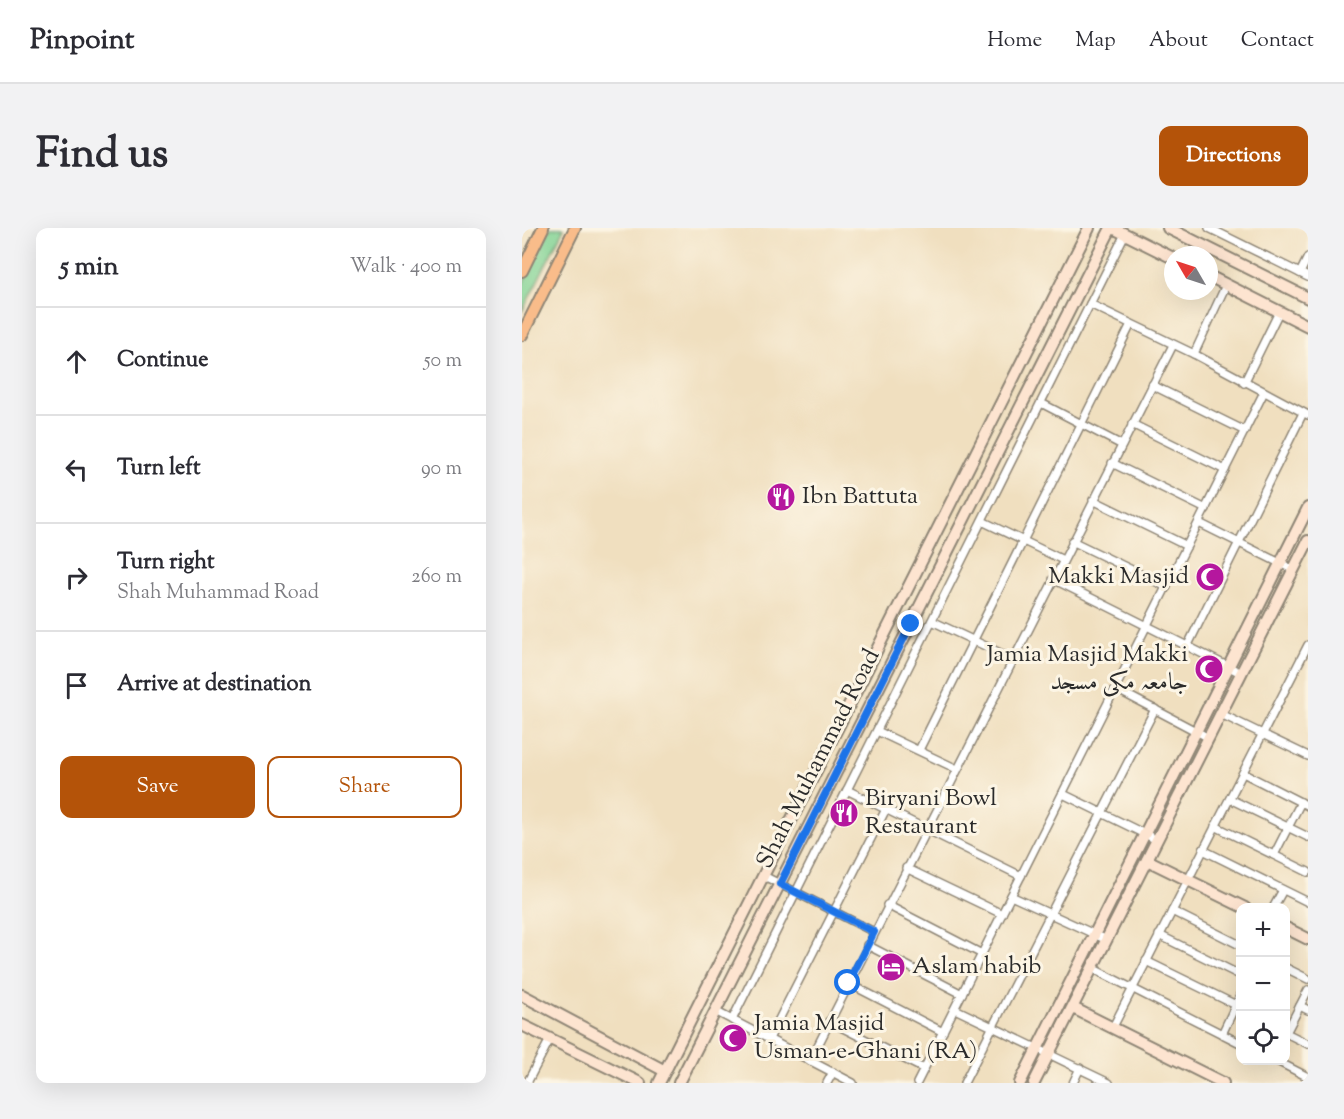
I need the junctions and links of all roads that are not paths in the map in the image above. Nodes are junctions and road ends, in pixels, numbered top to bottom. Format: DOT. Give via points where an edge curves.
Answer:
graph roads {
  1 [pos="543,228"];
  2 [pos="576,228"];
  3 [pos="1089,228"];
  4 [pos="1112,228"];
  5 [pos="1168,228"];
  6 [pos="1209,228"];
  7 [pos="1180,231"];
  8 [pos="1125,234"];
  9 [pos="1164,254"];
  10 [pos="1308,257"];
  11 [pos="522,271"];
  12 [pos="1300,273"];
  13 [pos="1308,278"];
  14 [pos="1218,281"];
  15 [pos="1226,285"];
  16 [pos="1308,298"];
  17 [pos="1090,304"];
  18 [pos="1279,312"];
  19 [pos="1131,324"];
  20 [pos="1308,326"];
  21 [pos="522,335"];
  22 [pos="1173,345"];
  23 [pos="1194,354"];
  24 [pos="1244,383"];
  25 [pos="1152,385"];
  26 [pos="1264,392"];
  27 [pos="1041,403"];
  28 [pos="1305,414"];
  29 [pos="1082,424"];
  30 [pos="1132,424"];
  31 [pos="1245,431"];
  32 [pos="1122,445"];
  33 [pos="1112,464"];
  34 [pos="1226,470"];
  35 [pos="1093,500"];
  36 [pos="1308,508"];
  37 [pos="1206,509"];
  38 [pos="982,521"];
  39 [pos="1199,523"];
  40 [pos="1024,541"];
  41 [pos="1072,541"];
  42 [pos="1308,541"];
  43 [pos="1238,543"];
  44 [pos="1187,546"];
  45 [pos="1063,560"];
  46 [pos="1280,563"];
  47 [pos="1294,570"];
  48 [pos="1053,579"];
  49 [pos="1167,587"];
  50 [pos="894,616"];
  51 [pos="932,621"];
  52 [pos="911,624"];
  53 [pos="1147,626"];
  54 [pos="973,641"];
  55 [pos="1308,645"];
  56 [pos="1187,646"];
  57 [pos="1306,654"];
  58 [pos="1012,659"];
  59 [pos="1229,667"];
  60 [pos="1241,673"];
  61 [pos="1116,689"];
  62 [pos="1155,709"];
  63 [pos="1221,714"];
  64 [pos="877,731"];
  65 [pos="1197,731"];
  66 [pos="1263,733"];
  67 [pos="1209,738"];
  68 [pos="918,750"];
  69 [pos="1308,754"];
  70 [pos="957,768"];
  71 [pos="1243,773"];
  72 [pos="847,790"];
  73 [pos="1063,794"];
  74 [pos="1230,799"];
  75 [pos="1304,804"];
  76 [pos="886,809"];
  77 [pos="1101,813"];
  78 [pos="1215,826"];
  79 [pos="1288,826"];
  80 [pos="925,829"];
  81 [pos="1144,834"];
  82 [pos="1308,837"];
  83 [pos="1157,840"];
  84 [pos="1203,850"];
  85 [pos="1274,855"];
  86 [pos="1147,860"];
  87 [pos="906,868"];
  88 [pos="1308,872"];
  89 [pos="764,876"];
  90 [pos="1021,876"];
  91 [pos="1188,879"];
  92 [pos="780,884"];
  93 [pos="1283,890"];
  94 [pos="796,892"];
  95 [pos="1011,896"];
  96 [pos="1308,902"];
  97 [pos="1236,903"];
  98 [pos="1276,903"];
  99 [pos="887,905"];
  100 [pos="1172,911"];
  101 [pos="834,912"];
  102 [pos="1002,914"];
  103 [pos="1050,914"];
  104 [pos="1290,930"];
  105 [pos="874,932"];
  106 [pos="1094,934"];
  107 [pos="1159,935"];
  108 [pos="1308,939"];
  109 [pos="1107,940"];
  110 [pos="1236,943"];
  111 [pos="867,945"];
  112 [pos="982,954"];
  113 [pos="1146,961"];
  114 [pos="1092,968"];
  115 [pos="1290,970"];
  116 [pos="1236,973"];
  117 [pos="1308,979"];
  118 [pos="848,983"];
  119 [pos="1132,988"];
  120 [pos="1308,990"];
  121 [pos="962,994"];
  122 [pos="522,995"];
  123 [pos="1236,1005"];
  124 [pos="1300,1006"];
  125 [pos="1073,1008"];
  126 [pos="955,1009"];
  127 [pos="1308,1010"];
  128 [pos="715,1011"];
  129 [pos="732,1020"];
  130 [pos="829,1022"];
  131 [pos="522,1025"];
  132 [pos="1290,1025"];
  133 [pos="1113,1027"];
  134 [pos="992,1028"];
  135 [pos="943,1032"];
  136 [pos="1222,1034"];
  137 [pos="1290,1035"];
  138 [pos="550,1038"];
  139 [pos="769,1040"];
  140 [pos="1236,1041"];
  141 [pos="1308,1044"];
  142 [pos="1037,1049"];
  143 [pos="1049,1054"];
  144 [pos="810,1060"];
  145 [pos="1285,1065"];
  146 [pos="1080,1068"];
  147 [pos="924,1069"];
  148 [pos="665,1071"];
  149 [pos="833,1072"];
  150 [pos="1308,1077"];
  151 [pos="527,1083"];
  152 [pos="640,1083"];
  153 [pos="659,1083"];
  154 [pos="668,1083"];
  155 [pos="679,1083"];
  156 [pos="827,1083"];
  157 [pos="853,1083"];
  158 [pos="917,1083"];
  159 [pos="964,1083"];
  160 [pos="1020,1083"];
  161 [pos="1034,1083"];
  162 [pos="1073,1083"];
  163 [pos="1107,1083"];
  164 [pos="1223,1083"];
  1 -- 11 [label="main road"];
  2 -- 21 [label="main road"];
  3 -- 50 [label="street, Shah Muhammad Road"];
  4 -- 8 [label="street"];
  4 -- 52 [label="street, Shah Muhammad Road"];
  5 -- 7 [label="street"];
  6 -- 12 [label="street"];
  7 -- 16 [label="street"];
  8 -- 9 [label="street"];
  8 -- 17 [label="street"];
  10 -- 12 [label="street"];
  12 -- 13 [label="street"];
  14 -- 15 [label="street"];
  15 -- 18 [label="street"];
  15 -- 23 [label="street"];
  17 -- 19 [label="street"];
  17 -- 27 [label="street"];
  18 -- 20 [label="street"];
  18 -- 24 [label="street"];
  19 -- 22 [label="street"];
  19 -- 29 [label="street"];
  22 -- 23 [label="street"];
  22 -- 25 [label="street"];
  23 -- 24 [label="street"];
  24 -- 26 [label="street"];
  25 -- 30 [label="street"];
  25 -- 31 [label="street"];
  26 -- 28 [label="street"];
  26 -- 31 [label="street"];
  27 -- 29 [label="street"];
  27 -- 38 [label="street"];
  28 -- 43 [label="street"];
  29 -- 32 [label="street"];
  29 -- 40 [label="street"];
  30 -- 32 [label="street"];
  30 -- 34 [label="street"];
  31 -- 34 [label="street"];
  32 -- 33 [label="street"];
  33 -- 35 [label="street"];
  33 -- 37 [label="street"];
  34 -- 37 [label="street"];
  35 -- 41 [label="street"];
  35 -- 44 [label="street"];
  36 -- 46 [label="street"];
  37 -- 39 [label="street"];
  38 -- 40 [label="street"];
  38 -- 51 [label="street"];
  39 -- 43 [label="street"];
  39 -- 44 [label="street"];
  40 -- 45 [label="street"];
  40 -- 54 [label="street"];
  41 -- 45 [label="street"];
  41 -- 49 [label="street"];
  42 -- 47 [label="street"];
  43 -- 46 [label="street"];
  43 -- 56 [label="street"];
  44 -- 49 [label="street"];
  45 -- 48 [label="street"];
  46 -- 47 [label="street"];
  46 -- 59 [label="street"];
  47 -- 60 [label="street"];
  48 -- 53 [label="street"];
  48 -- 58 [label="street"];
  49 -- 53 [label="street"];
  50 -- 52 [label="street"];
  50 -- 89 [label="street, Shah Muhammad Road"];
  51 -- 54 [label="street"];
  51 -- 64 [label="street"];
  52 -- 92 [label="street, Shah Muhammad Road"];
  53 -- 56 [label="street"];
  53 -- 61 [label="street"];
  54 -- 58 [label="street"];
  54 -- 68 [label="street"];
  55 -- 57 [label="street"];
  56 -- 59 [label="street"];
  57 -- 66 [label="street"];
  58 -- 70 [label="street"];
  59 -- 60 [label="street"];
  59 -- 65 [label="street"];
  60 -- 63 [label="street"];
  61 -- 62 [label="street"];
  61 -- 73 [label="street"];
  62 -- 65 [label="street"];
  62 -- 77 [label="street"];
  63 -- 66 [label="street"];
  63 -- 67 [label="street"];
  64 -- 68 [label="street"];
  64 -- 72 [label="street"];
  65 -- 67 [label="street"];
  65 -- 81 [label="street"];
  66 -- 69 [label="street"];
  66 -- 71 [label="street"];
  67 -- 83 [label="street"];
  68 -- 70 [label="street"];
  70 -- 80 [label="street"];
  71 -- 74 [label="street"];
  71 -- 75 [label="street"];
  72 -- 76 [label="street"];
  72 -- 94 [label="street"];
  73 -- 77 [label="street"];
  73 -- 90 [label="street"];
  74 -- 78 [label="street"];
  74 -- 79 [label="street"];
  75 -- 79 [label="street"];
  76 -- 80 [label="street"];
  76 -- 101 [label="street"];
  77 -- 81 [label="street"];
  77 -- 103 [label="street"];
  78 -- 84 [label="street"];
  78 -- 85 [label="street"];
  79 -- 82 [label="street"];
  79 -- 85 [label="street"];
  80 -- 87 [label="street"];
  80 -- 90 [label="street"];
  81 -- 83 [label="street"];
  81 -- 106 [label="street"];
  83 -- 86 [label="street"];
  84 -- 91 [label="street"];
  84 -- 93 [label="street"];
  85 -- 88 [label="street"];
  86 -- 91 [label="street"];
  86 -- 109 [label="street"];
  87 -- 99 [label="street"];
  87 -- 102 [label="street"];
  89 -- 92 [label="street"];
  89 -- 148 [label="street, Shah Muhammad Road"];
  90 -- 95 [label="street"];
  91 -- 97 [label="street"];
  91 -- 100 [label="street"];
  92 -- 94 [label="street"];
  92 -- 128 [label="street, Shah Muhammad Road"];
  93 -- 96 [label="street"];
  93 -- 98 [label="street"];
  94 -- 101 [label="street"];
  94 -- 129 [label="street"];
  95 -- 102 [label="street"];
  95 -- 103 [label="street"];
  99 -- 105 [label="street"];
  99 -- 112 [label="street"];
  100 -- 107 [label="street"];
  100 -- 110 [label="street"];
  101 -- 105 [label="street"];
  101 -- 139 [label="street"];
  102 -- 112 [label="street"];
  103 -- 106 [label="street"];
  103 -- 134 [label="street"];
  104 -- 108 [label="street"];
  105 -- 111 [label="street"];
  106 -- 109 [label="street"];
  106 -- 142 [label="street"];
  107 -- 113 [label="street"];
  107 -- 116 [label="street"];
  109 -- 114 [label="street"];
  111 -- 118 [label="street"];
  111 -- 121 [label="street"];
  112 -- 121 [label="street"];
  113 -- 119 [label="street"];
  113 -- 123 [label="street"];
  114 -- 119 [label="street"];
  114 -- 125 [label="street"];
  115 -- 117 [label="street"];
  118 -- 130 [label="street"];
  118 -- 135 [label="street"];
  119 -- 133 [label="street"];
  119 -- 136 [label="street"];
  120 -- 124 [label="street"];
  121 -- 126 [label="street"];
  122 -- 148 [label="street"];
  123 -- 136 [label="street"];
  124 -- 127 [label="street"];
  124 -- 132 [label="street"];
  125 -- 133 [label="street"];
  125 -- 143 [label="street"];
  126 -- 134 [label="street"];
  126 -- 135 [label="street"];
  128 -- 129 [label="street"];
  128 -- 155 [label="street, Shah Muhammad Road"];
  129 -- 139 [label="street"];
  130 -- 144 [label="street"];
  130 -- 147 [label="street"];
  131 -- 138 [label="street"];
  133 -- 164 [label="street"];
  134 -- 142 [label="street"];
  134 -- 159 [label="street"];
  135 -- 147 [label="street"];
  136 -- 140 [label="street"];
  137 -- 141 [label="street"];
  138 -- 151 [label="street"];
  138 -- 152 [label="street"];
  139 -- 144 [label="street"];
  142 -- 143 [label="street"];
  142 -- 160 [label="street"];
  143 -- 146 [label="street"];
  143 -- 161 [label="street"];
  144 -- 149 [label="street"];
  145 -- 150 [label="street"];
  146 -- 162 [label="street"];
  146 -- 163 [label="street"];
  147 -- 158 [label="street"];
  148 -- 153 [label="street, Shah Muhammad Road"];
  148 -- 154 [label="street"];
  149 -- 156 [label="street"];
  149 -- 157 [label="street"];
}
